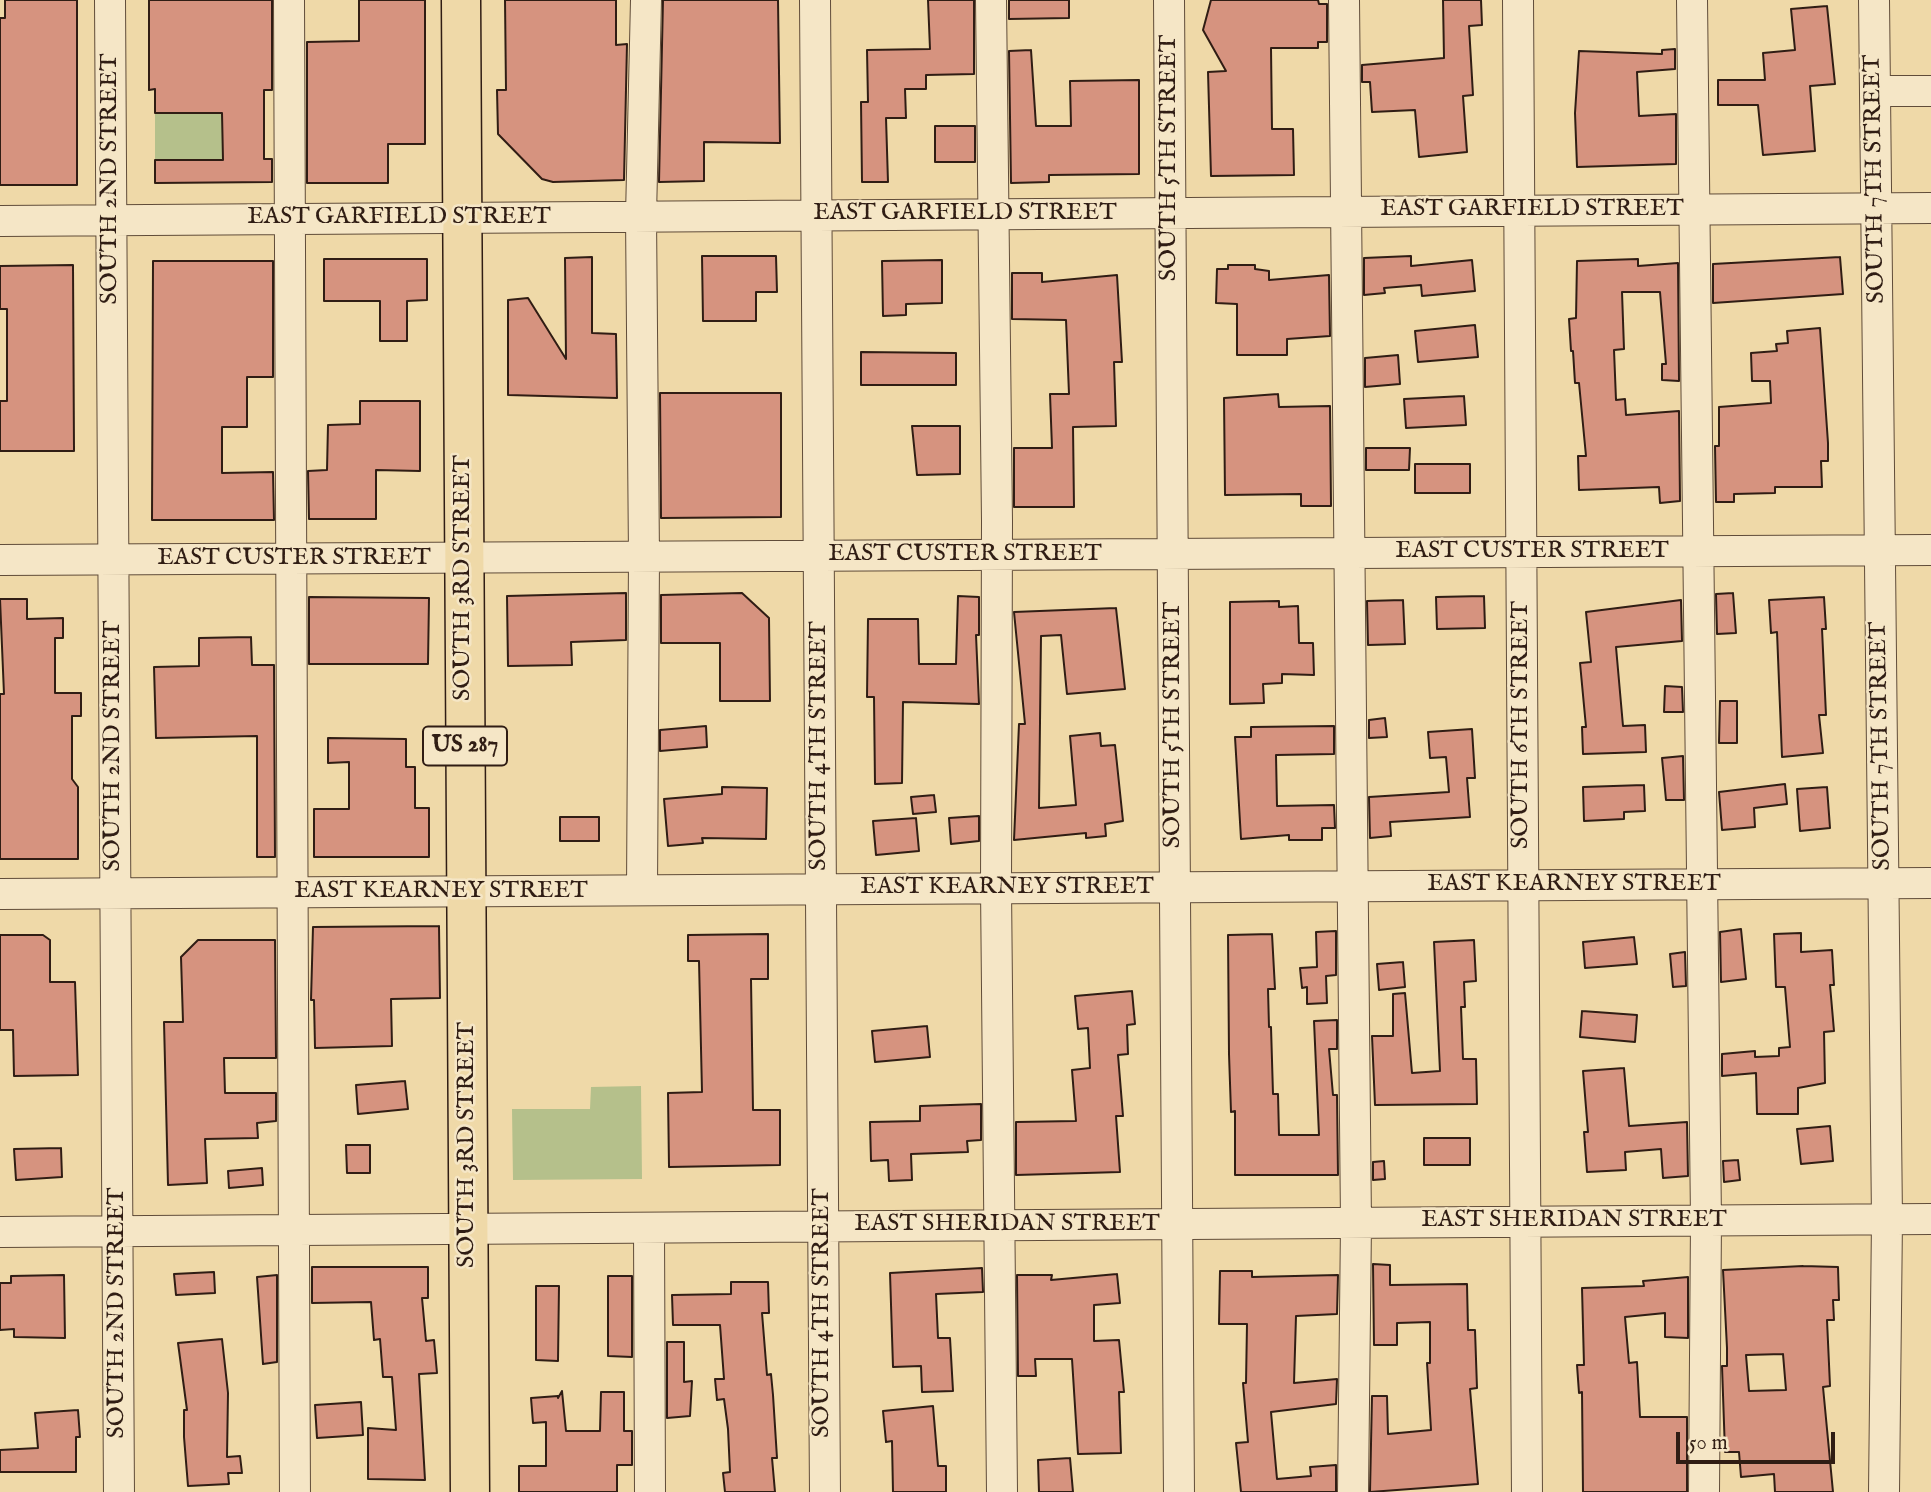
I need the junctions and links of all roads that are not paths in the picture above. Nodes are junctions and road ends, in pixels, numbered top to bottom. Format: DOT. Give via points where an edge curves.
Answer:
graph roads {
  1 [pos="110,0"];
  2 [pos="289,0"];
  3 [pos="461,0"];
  4 [pos="646,0"];
  5 [pos="815,0"];
  6 [pos="991,0"];
  7 [pos="1169,0"];
  8 [pos="1344,0"];
  9 [pos="1518,0"];
  10 [pos="1692,0"];
  11 [pos="1874,0"];
  12 [pos="1875,91"];
  13 [pos="1931,91"];
  14 [pos="1877,208"];
  15 [pos="1931,208"];
  16 [pos="1695,209"];
  17 [pos="1519,210"];
  18 [pos="1346,212"];
  19 [pos="1171,213"];
  20 [pos="994,214"];
  21 [pos="817,215"];
  22 [pos="641,216"];
  23 [pos="462,217"];
  24 [pos="290,218"];
  25 [pos="111,220"];
  26 [pos="0,221"];
  27 [pos="1880,550"];
  28 [pos="1931,550"];
  29 [pos="1701,551"];
  30 [pos="1521,552"];
  31 [pos="1348,553"];
  32 [pos="1173,554"];
  33 [pos="997,555"];
  34 [pos="645,556"];
  35 [pos="819,556"];
  36 [pos="464,558"];
  37 [pos="291,559"];
  38 [pos="113,560"];
  39 [pos="0,561"];
  40 [pos="1883,883"];
  41 [pos="1931,883"];
  42 [pos="1703,884"];
  43 [pos="1352,886"];
  44 [pos="1523,886"];
  45 [pos="1175,887"];
  46 [pos="996,888"];
  47 [pos="821,889"];
  48 [pos="642,890"];
  49 [pos="293,892"];
  50 [pos="466,892"];
  51 [pos="0,894"];
  52 [pos="115,894"];
  53 [pos="1887,1219"];
  54 [pos="1931,1219"];
  55 [pos="1706,1220"];
  56 [pos="1525,1221"];
  57 [pos="1356,1223"];
  58 [pos="1177,1224"];
  59 [pos="1002,1225"];
  60 [pos="823,1226"];
  61 [pos="649,1228"];
  62 [pos="468,1229"];
  63 [pos="294,1230"];
  64 [pos="117,1231"];
  65 [pos="0,1232"];
  66 [pos="118,1492"];
  67 [pos="295,1492"];
  68 [pos="470,1492"];
  69 [pos="650,1492"];
  70 [pos="825,1492"];
  71 [pos="1002,1492"];
  72 [pos="1179,1492"];
  73 [pos="1353,1492"];
  74 [pos="1527,1492"];
  75 [pos="1704,1492"];
  76 [pos="1884,1492"];
  1 -- 25 [label="street, SOUTH 2ND STREET"];
  2 -- 24 [label="street"];
  3 -- 23 [label="main road, SOUTH 3RD STREET / US 287"];
  4 -- 22 [label="street"];
  5 -- 21 [label="street, SOUTH 4TH STREET"];
  6 -- 20 [label="street"];
  7 -- 19 [label="street, SOUTH 5TH STREET"];
  8 -- 18 [label="street"];
  9 -- 17 [label="street, SOUTH 6TH STREET"];
  10 -- 16 [label="street"];
  11 -- 12 [label="street, SOUTH 7TH STREET"];
  12 -- 13 [label="street"];
  12 -- 14 [label="street, SOUTH 7TH STREET"];
  14 -- 15 [label="street, EAST GARFIELD STREET"];
  14 -- 16 [label="street, EAST GARFIELD STREET"];
  14 -- 27 [label="street, SOUTH 7TH STREET"];
  16 -- 17 [label="street, EAST GARFIELD STREET"];
  16 -- 29 [label="street"];
  17 -- 18 [label="street, EAST GARFIELD STREET"];
  17 -- 30 [label="street, SOUTH 6TH STREET"];
  18 -- 19 [label="street, EAST GARFIELD STREET"];
  18 -- 31 [label="street"];
  19 -- 20 [label="street, EAST GARFIELD STREET"];
  19 -- 32 [label="street, SOUTH 5TH STREET"];
  20 -- 21 [label="street, EAST GARFIELD STREET"];
  20 -- 33 [label="street"];
  21 -- 22 [label="street, EAST GARFIELD STREET"];
  21 -- 35 [label="street, SOUTH 4TH STREET"];
  22 -- 23 [label="street, EAST GARFIELD STREET"];
  22 -- 34 [label="street"];
  23 -- 24 [label="street, EAST GARFIELD STREET"];
  23 -- 36 [label="main road, SOUTH 3RD STREET / US 287"];
  24 -- 25 [label="street, EAST GARFIELD STREET"];
  24 -- 37 [label="street"];
  25 -- 26 [label="street, EAST GARFIELD STREET"];
  25 -- 38 [label="street, SOUTH 2ND STREET"];
  27 -- 28 [label="street, EAST CUSTER STREET"];
  27 -- 29 [label="street, EAST CUSTER STREET"];
  27 -- 40 [label="street, SOUTH 7TH STREET"];
  29 -- 30 [label="street, EAST CUSTER STREET"];
  29 -- 42 [label="street"];
  30 -- 31 [label="street, EAST CUSTER STREET"];
  30 -- 44 [label="street, SOUTH 6TH STREET"];
  31 -- 32 [label="street, EAST CUSTER STREET"];
  31 -- 43 [label="street"];
  32 -- 33 [label="street, EAST CUSTER STREET"];
  32 -- 45 [label="street, SOUTH 5TH STREET"];
  33 -- 35 [label="street, EAST CUSTER STREET"];
  33 -- 46 [label="street"];
  34 -- 35 [label="street, EAST CUSTER STREET"];
  34 -- 36 [label="street, EAST CUSTER STREET"];
  34 -- 48 [label="street"];
  35 -- 47 [label="street, SOUTH 4TH STREET"];
  36 -- 37 [label="street, EAST CUSTER STREET"];
  36 -- 50 [label="main road, SOUTH 3RD STREET / US 287"];
  37 -- 38 [label="street, EAST CUSTER STREET"];
  37 -- 49 [label="street"];
  38 -- 39 [label="street, EAST CUSTER STREET"];
  38 -- 52 [label="street, SOUTH 2ND STREET"];
  40 -- 41 [label="street, EAST KEARNEY STREET"];
  40 -- 42 [label="street, EAST KEARNEY STREET"];
  40 -- 53 [label="street, SOUTH 7TH STREET"];
  42 -- 44 [label="street, EAST KEARNEY STREET"];
  42 -- 55 [label="street"];
  43 -- 44 [label="street, EAST KEARNEY STREET"];
  43 -- 45 [label="street, EAST KEARNEY STREET"];
  43 -- 57 [label="street"];
  44 -- 56 [label="street, SOUTH 6TH STREET"];
  45 -- 46 [label="street, EAST KEARNEY STREET"];
  45 -- 58 [label="street, SOUTH 5TH STREET"];
  46 -- 47 [label="street, EAST KEARNEY STREET"];
  46 -- 59 [label="street"];
  47 -- 48 [label="street, EAST KEARNEY STREET"];
  47 -- 60 [label="street, SOUTH 4TH STREET"];
  48 -- 50 [label="street, EAST KEARNEY STREET"];
  49 -- 50 [label="street, EAST KEARNEY STREET"];
  49 -- 52 [label="street, EAST KEARNEY STREET"];
  49 -- 63 [label="street"];
  50 -- 62 [label="main road, SOUTH 3RD STREET / US 287"];
  51 -- 52 [label="street, EAST KEARNEY STREET"];
  52 -- 64 [label="street, SOUTH 2ND STREET"];
  53 -- 54 [label="street, EAST SHERIDAN STREET"];
  53 -- 55 [label="street, EAST SHERIDAN STREET"];
  53 -- 76 [label="street, SOUTH 7TH STREET"];
  55 -- 56 [label="street, EAST SHERIDAN STREET"];
  55 -- 75 [label="street"];
  56 -- 57 [label="street, EAST SHERIDAN STREET"];
  56 -- 74 [label="street, SOUTH 6TH STREET"];
  57 -- 58 [label="street, EAST SHERIDAN STREET"];
  57 -- 73 [label="street"];
  58 -- 59 [label="street, EAST SHERIDAN STREET"];
  58 -- 72 [label="street, SOUTH 5TH STREET"];
  59 -- 60 [label="street, EAST SHERIDAN STREET"];
  59 -- 71 [label="street"];
  60 -- 61 [label="street, EAST SHERIDAN STREET"];
  60 -- 70 [label="street, SOUTH 4TH STREET"];
  61 -- 62 [label="street, EAST SHERIDAN STREET"];
  61 -- 69 [label="street"];
  62 -- 63 [label="street, EAST SHERIDAN STREET"];
  62 -- 68 [label="main road, SOUTH 3RD STREET / US 287"];
  63 -- 64 [label="street, EAST SHERIDAN STREET"];
  63 -- 67 [label="street"];
  64 -- 65 [label="street, EAST SHERIDAN STREET"];
  64 -- 66 [label="street, SOUTH 2ND STREET"];
}
